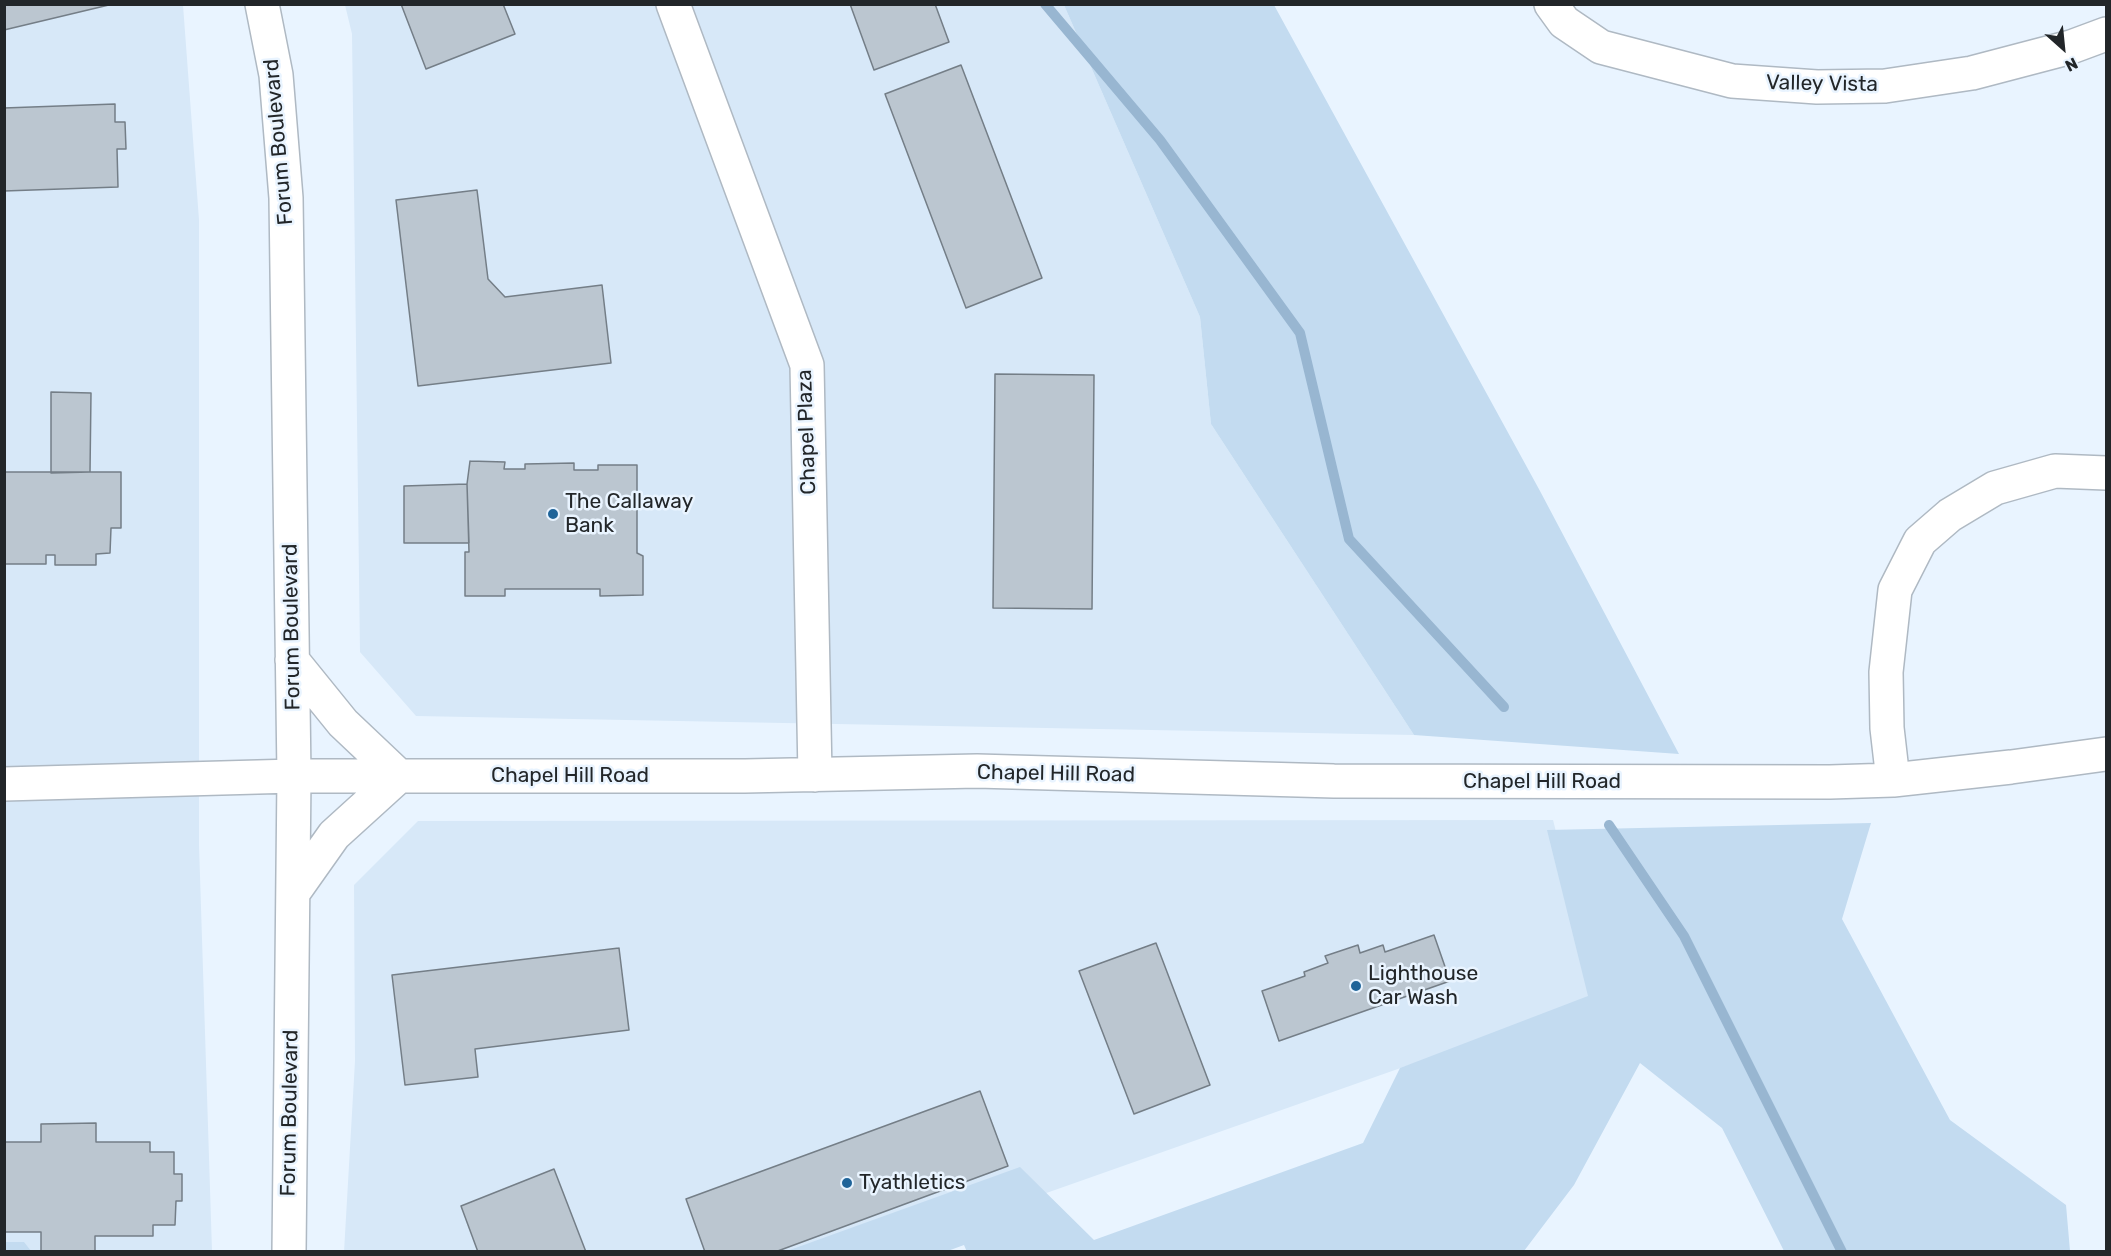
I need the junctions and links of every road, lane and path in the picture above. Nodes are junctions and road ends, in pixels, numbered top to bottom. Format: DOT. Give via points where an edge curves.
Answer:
graph roads {
  1 [pos="262,4"];
  2 [pos="673,4"];
  3 [pos="1551,4"];
  4 [pos="2106,34"];
  5 [pos="2106,473"];
  6 [pos="292,660"];
  7 [pos="2106,754"];
  8 [pos="815,775"];
  9 [pos="294,776"];
  10 [pos="399,776"];
  11 [pos="1893,780"];
  12 [pos="4,784"];
  13 [pos="293,893"];
  14 [pos="289,1251"];
  1 -- 6 [label="street, Forum Boulevard" via="276,75 286,198"];
  2 -- 8 [label="street, Chapel Plaza" via="807,365"];
  3 -- 4 [label="street, Valley Vista" via="1564,22 1601,47 1732,81 1817,87 1885,86 1972,73"];
  5 -- 11 [label="street" via="2055,471 1995,488 1950,515 1920,541 1895,590 1886,672"];
  6 -- 9 [label="street, Forum Boulevard"];
  6 -- 10 [label="street" via="343,723"];
  7 -- 11 [label="street, Chapel Hill Road"];
  8 -- 10 [label="street, Chapel Hill Road"];
  8 -- 11 [label="street, Chapel Hill Road" via="977,771 1345,781"];
  9 -- 10 [label="street, Chapel Hill Road"];
  9 -- 12 [label="street, Chapel Hill Road"];
  9 -- 13 [label="street, Forum Boulevard"];
  10 -- 13 [label="street" via="334,835"];
  13 -- 14 [label="street, Forum Boulevard"];
}
